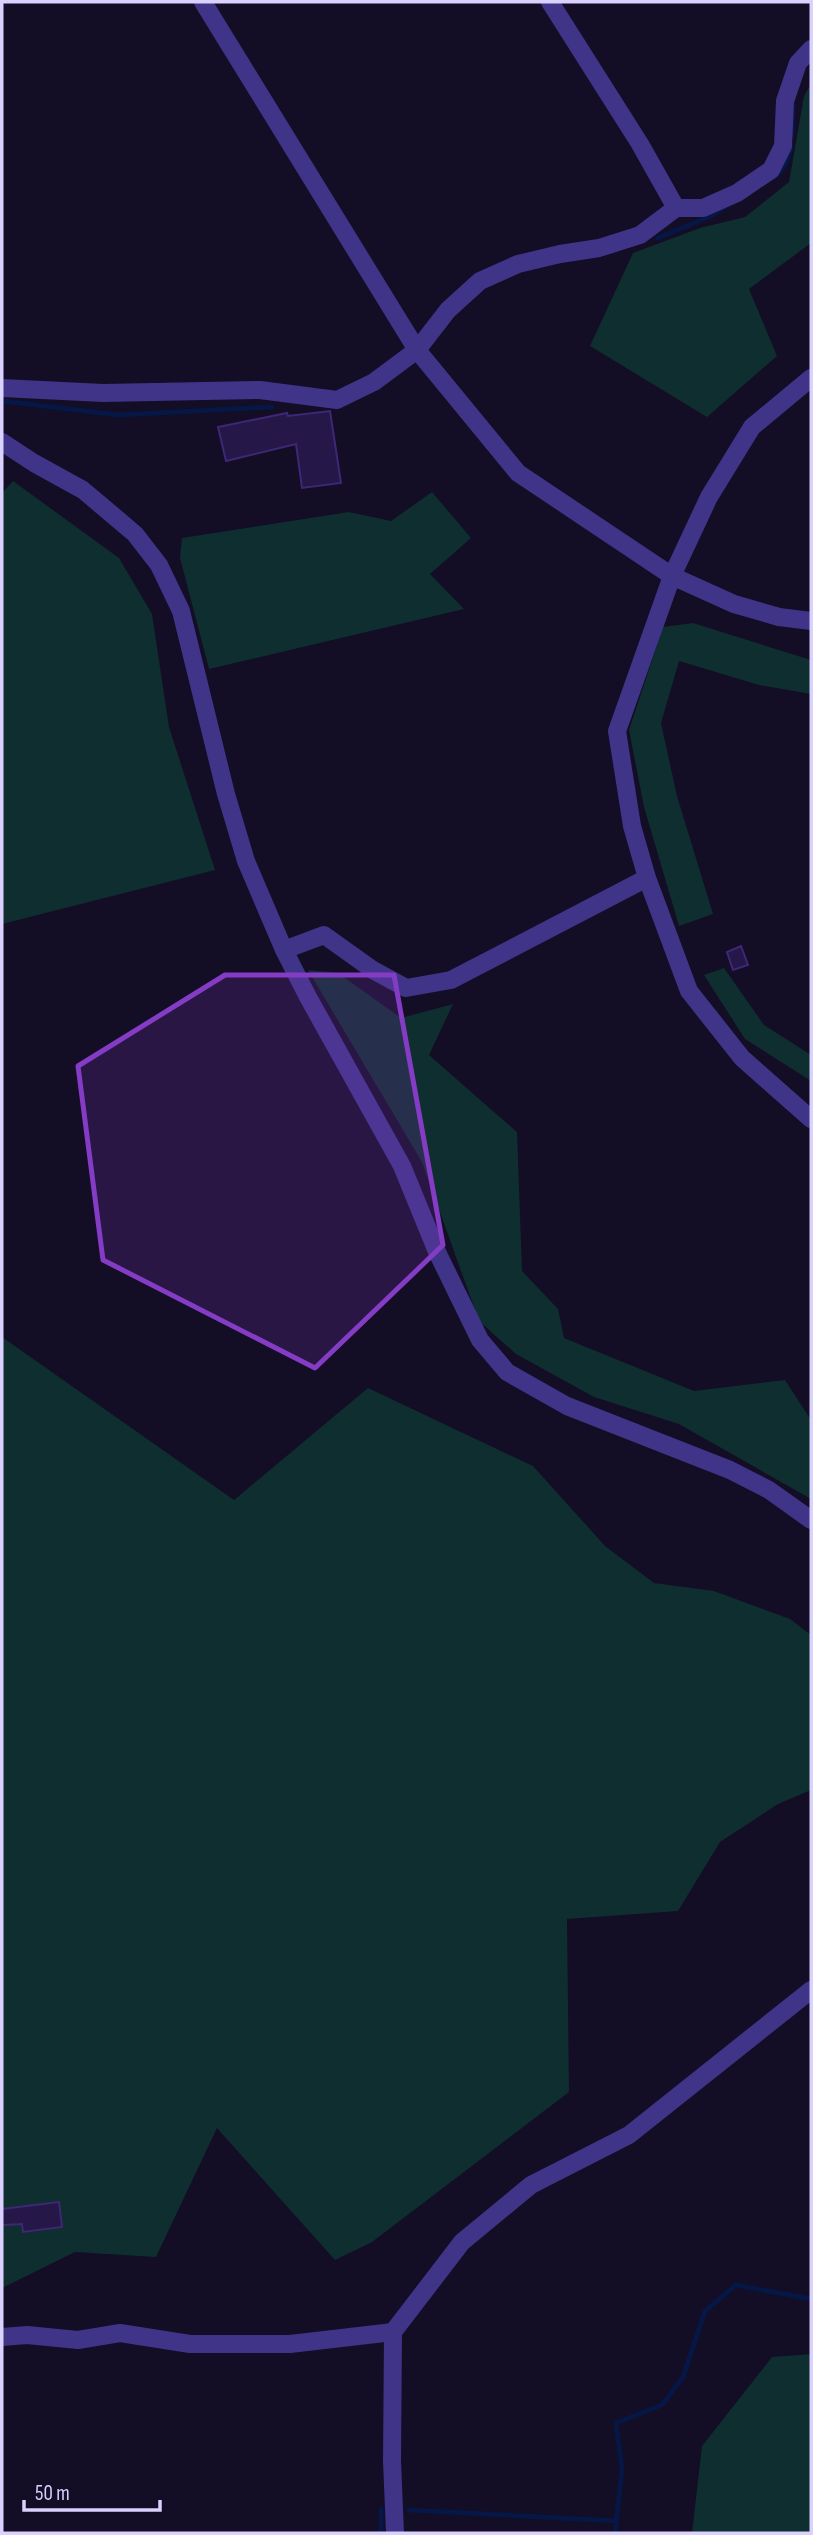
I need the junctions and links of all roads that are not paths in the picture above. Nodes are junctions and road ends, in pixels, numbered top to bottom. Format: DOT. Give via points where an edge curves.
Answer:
graph roads {
  1 [pos="203,2"];
  2 [pos="550,2"];
  3 [pos="811,49"];
  4 [pos="676,208"];
  5 [pos="417,350"];
  6 [pos="811,378"];
  7 [pos="2,388"];
  8 [pos="2,442"];
  9 [pos="672,576"];
  10 [pos="811,621"];
  11 [pos="647,878"];
  12 [pos="284,950"];
  13 [pos="811,1119"];
  14 [pos="811,1520"];
  15 [pos="811,1990"];
  16 [pos="393,2332"];
  17 [pos="2,2337"];
  18 [pos="395,2533"];
  1 -- 5 [label="street"];
  2 -- 4 [label="street"];
  3 -- 4 [label="street" via="798,63 785,100 783,146 771,170 737,193 702,208"];
  4 -- 5 [label="street" via="640,235 518,264 480,281 448,310"];
  5 -- 7 [label="street" via="374,382 338,400 260,390 103,393"];
  5 -- 9 [label="street" via="518,473"];
  6 -- 9 [label="street" via="751,427 709,497"];
  8 -- 12 [label="street" via="83,490 135,534 159,565 181,611 246,861"];
  9 -- 10 [label="street" via="734,604"];
  9 -- 11 [label="street" via="617,731 632,826"];
  11 -- 12 [label="street" via="451,980 406,988 324,935"];
  11 -- 13 [label="street" via="689,991 741,1058"];
  12 -- 14 [label="street" via="402,1166 480,1340 507,1372 567,1406 730,1470 769,1489"];
  15 -- 16 [label="street" via="629,2135 531,2185 462,2242"];
  16 -- 17 [label="street" via="290,2344 190,2344 120,2333 78,2340"];
  16 -- 18 [label="street"];
}
